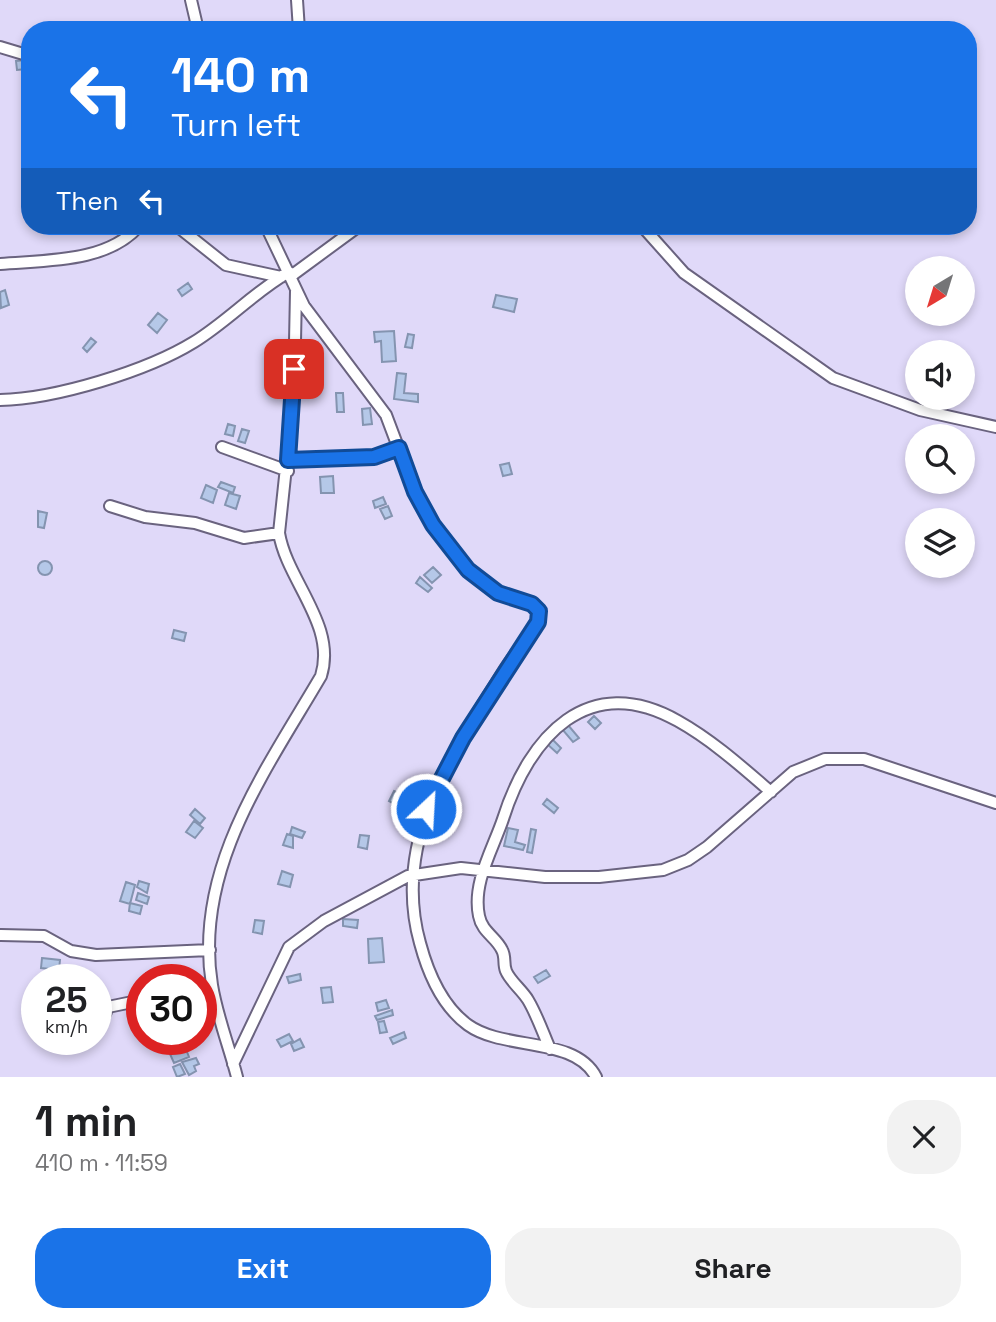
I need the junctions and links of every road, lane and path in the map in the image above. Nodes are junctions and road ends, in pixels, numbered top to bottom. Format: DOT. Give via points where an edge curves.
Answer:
graph roads {
  1 [pos="191,0"];
  2 [pos="297,0"];
  3 [pos="196,21"];
  4 [pos="298,21"];
  5 [pos="0,47"];
  6 [pos="21,53"];
  7 [pos="129,235"];
  8 [pos="188,235"];
  9 [pos="270,235"];
  10 [pos="346,235"];
  11 [pos="650,235"];
  12 [pos="0,264"];
  13 [pos="287,275"];
  14 [pos="296,288"];
  15 [pos="0,400"];
  16 [pos="996,427"];
  17 [pos="222,447"];
  18 [pos="399,448"];
  19 [pos="288,465"];
  20 [pos="110,506"];
  21 [pos="279,533"];
  22 [pos="771,792"];
  23 [pos="996,803"];
  24 [pos="484,870"];
  25 [pos="413,874"];
  26 [pos="1,935"];
  27 [pos="210,950"];
  28 [pos="208,964"];
  29 [pos="217,1017"];
  30 [pos="550,1049"];
  31 [pos="233,1064"];
  32 [pos="237,1077"];
  33 [pos="596,1077"];
  1 -- 3 [label="street"];
  2 -- 4 [label="street"];
  5 -- 6 [label="street"];
  7 -- 12 [label="street" via="101,251"];
  8 -- 13 [label="street" via="226,265"];
  9 -- 13 [label="street"];
  10 -- 13 [label="street"];
  11 -- 16 [label="street" via="684,273 833,378 920,410"];
  13 -- 14 [label="street"];
  13 -- 15 [label="street" via="172,353 64,390"];
  14 -- 18 [label="street" via="316,325 379,405"];
  14 -- 19 [label="street"];
  17 -- 19 [label="street"];
  18 -- 19 [label="street" via="374,457"];
  18 -- 25 [label="street" via="433,525 468,570 498,593 532,604 540,615 431,795"];
  19 -- 21 [label="street"];
  20 -- 21 [label="street" via="244,538"];
  21 -- 27 [label="street" via="284,554 324,639 324,666 233,836 211,908"];
  22 -- 23 [label="street" via="802,767 838,757 864,759"];
  22 -- 24 [label="street" via="688,860 663,870 599,877"];
  22 -- 24 [label="street" via="676,720 620,704 592,706 558,725 524,767"];
  24 -- 25 [label="street"];
  24 -- 30 [label="street" via="478,907 483,927 503,951 505,969 530,1003"];
  25 -- 30 [label="street" via="415,920 423,954 453,1012 496,1040"];
  25 -- 31 [label="street" via="324,921 289,947"];
  26 -- 27 [label="street" via="44,936 71,951 96,956"];
  27 -- 28 [label="street"];
  29 -- 31 [label="street"];
  30 -- 33 [label="street" via="572,1054"];
  31 -- 32 [label="street"];
}
